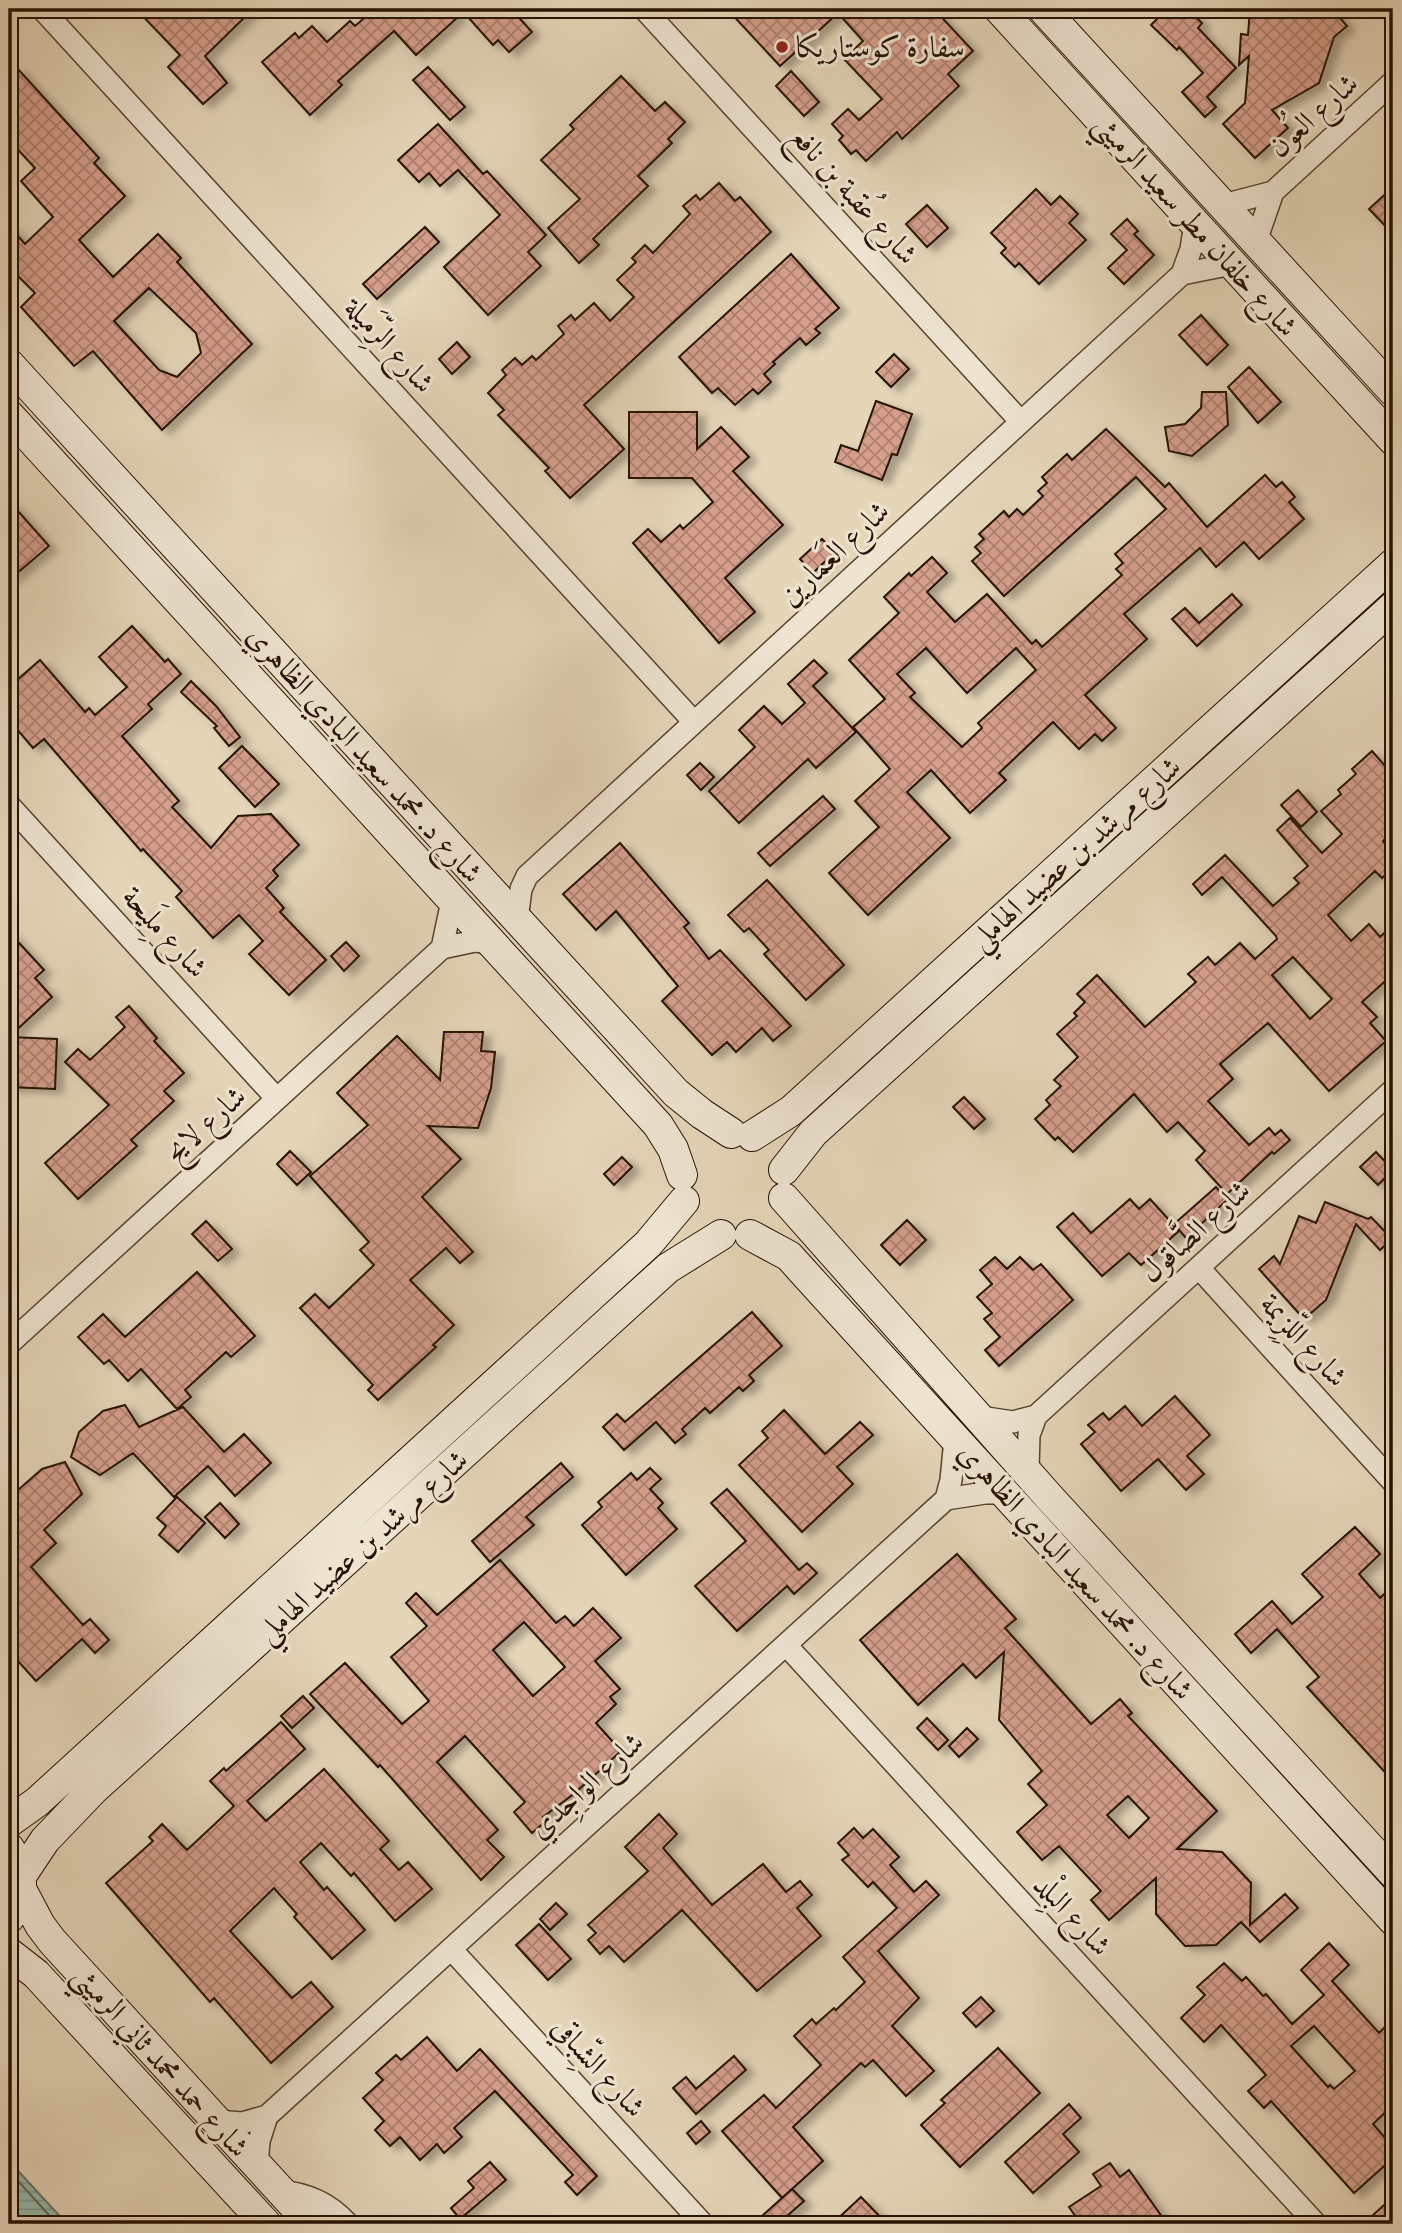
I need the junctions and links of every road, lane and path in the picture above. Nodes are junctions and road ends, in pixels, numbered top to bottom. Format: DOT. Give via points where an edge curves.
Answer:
graph roads {
  1 [pos="42,9"];
  2 [pos="644,9"];
  3 [pos="999,9"];
  4 [pos="1043,9"];
  5 [pos="1393,82"];
  6 [pos="1273,192"];
  7 [pos="1223,205"];
  8 [pos="1195,223"];
  9 [pos="1256,241"];
  10 [pos="1232,264"];
  11 [pos="1182,274"];
  12 [pos="9,364"];
  13 [pos="1393,391"];
  14 [pos="9,415"];
  15 [pos="1021,422"];
  16 [pos="1389,427"];
  17 [pos="1393,564"];
  18 [pos="1393,607"];
  19 [pos="694,722"];
  20 [pos="408,802"];
  21 [pos="9,805"];
  22 [pos="384,827"];
  23 [pos="527,876"];
  24 [pos="482,881"];
  25 [pos="452,901"];
  26 [pos="517,920"];
  27 [pos="492,943"];
  28 [pos="442,948"];
  29 [pos="1393,1090"];
  30 [pos="277,1099"];
  31 [pos="742,1134"];
  32 [pos="784,1184"];
  33 [pos="683,1188"];
  34 [pos="736,1235"];
  35 [pos="1199,1268"];
  36 [pos="9,1344"];
  37 [pos="1036,1416"];
  38 [pos="980,1418"];
  39 [pos="955,1439"];
  40 [pos="1028,1470"];
  41 [pos="1393,1482"];
  42 [pos="1005,1493"];
  43 [pos="1050,1497"];
  44 [pos="946,1499"];
  45 [pos="1027,1516"];
  46 [pos="786,1645"];
  47 [pos="9,1822"];
  48 [pos="9,1848"];
  49 [pos="1393,1873"];
  50 [pos="21,1883"];
  51 [pos="9,1918"];
  52 [pos="1393,1920"];
  53 [pos="451,1949"];
  54 [pos="9,1953"];
  55 [pos="267,2116"];
  56 [pos="217,2121"];
  57 [pos="257,2166"];
  58 [pos="280,2191"];
  59 [pos="266,2224"];
  60 [pos="311,2224"];
  61 [pos="348,2224"];
  62 [pos="703,2224"];
  63 [pos="1316,2224"];
  1 -- 19 [label="street, شارع الرِّمَيلة"];
  2 -- 15 [label="street, شارع عُقبة بن نافع"];
  3 -- 8 [label="street, شارع خلفان مطر سعيد الرميثي"];
  4 -- 7 [label="street, شارع خلفان مطر سعيد الرميثي"];
  5 -- 6 [label="street, شارع العُون"];
  6 -- 7 [label="street, شارع العُون"];
  6 -- 9 [label="street, شارع العُون"];
  7 -- 9 [label="street, شارع خلفان مطر سعيد الرميثي"];
  8 -- 10 [label="street, شارع خلفان مطر سعيد الرميثي"];
  8 -- 11 [label="street"];
  9 -- 13 [label="street, شارع خلفان مطر سعيد الرميثي"];
  10 -- 11 [label="street"];
  10 -- 16 [label="street, شارع خلفان مطر سعيد الرميثي"];
  11 -- 15 [label="street, شارع العَمارين"];
  12 -- 20 [label="street, شارع د. محمد سعيد البادي الظاهري"];
  14 -- 22 [label="street, شارع د. محمد سعيد البادي الظاهري"];
  15 -- 19 [label="street, شارع العَمارين"];
  17 -- 31 [label="street, شارع مرشد بن عضيد الهاملي" via="792,1111"];
  18 -- 32 [label="street, شارع مرشد بن عضيد الهاملي" via="823,1124"];
  19 -- 23 [label="street, شارع العَمارين"];
  20 -- 22 [label="street"];
  20 -- 24 [label="street, شارع د. محمد سعيد البادي الظاهري"];
  21 -- 30 [label="street, شارع مِلَيحة"];
  22 -- 25 [label="street, شارع د. محمد سعيد البادي الظاهري"];
  23 -- 24 [label="street"];
  23 -- 26 [label="street"];
  24 -- 26 [label="street, شارع د. محمد سعيد البادي الظاهري"];
  25 -- 27 [label="street, شارع د. محمد سعيد البادي الظاهري"];
  25 -- 28 [label="street"];
  26 -- 31 [label="street, شارع د. محمد سعيد البادي الظاهري" via="676,1093 702,1114"];
  27 -- 28 [label="street"];
  27 -- 33 [label="street, شارع د. محمد سعيد البادي الظاهري" via="658,1125 673,1149"];
  28 -- 30 [label="street, شارع لايح"];
  29 -- 35 [label="street, شارع الصَّاقول"];
  30 -- 36 [label="street, شارع لايح"];
  31 -- 32 [label="street" via="766,1144 777,1155"];
  31 -- 33 [label="street" via="708,1139 696,1148 687,1160"];
  32 -- 34 [label="street" via="777,1214 765,1227"];
  32 -- 38 [label="street, شارع د. محمد سعيد البادي الظاهري"];
  33 -- 34 [label="street" via="692,1216 705,1228"];
  33 -- 47 [label="street, شارع مرشد بن عضيد الهاملي" via="648,1244 37,1802"];
  34 -- 39 [label="street, شارع د. محمد سعيد البادي الظاهري" via="789,1256"];
  34 -- 50 [label="street, شارع مرشد بن عضيد الهاملي" via="668,1268 93,1790 36,1852"];
  35 -- 37 [label="street, شارع الصَّاقول"];
  35 -- 41 [label="street, شارع اللِّزِيمة"];
  37 -- 38 [label="street" via="1013,1422"];
  37 -- 40 [label="street" via="1029,1435"];
  38 -- 40 [label="street, شارع د. محمد سعيد البادي الظاهري"];
  39 -- 42 [label="street, شارع د. محمد سعيد البادي الظاهري"];
  39 -- 44 [label="street"];
  40 -- 43 [label="street, شارع د. محمد سعيد البادي الظاهري"];
  42 -- 44 [label="street"];
  42 -- 45 [label="street, شارع د. محمد سعيد البادي الظاهري"];
  43 -- 45 [label="street" via="1049,1518 1042,1521"];
  43 -- 49 [label="street, شارع د. محمد سعيد البادي الظاهري"];
  44 -- 46 [label="street, شارع الواجِدي"];
  45 -- 52 [label="street, شارع د. محمد سعيد البادي الظاهري"];
  46 -- 53 [label="street, شارع الواجِدي"];
  46 -- 63 [label="street, شارع البِلْد"];
  48 -- 50 [label="street, شارع حمد محمد ثاني الرميثي"];
  50 -- 51 [label="street, شارع مرشد بن عضيد الهاملي"];
  50 -- 56 [label="street, شارع حمد محمد ثاني الرميثي" via="52,1941"];
  53 -- 55 [label="street, شارع الواجِدي"];
  53 -- 62 [label="street, شارع الشِّباقي"];
  54 -- 59 [label="street, شارع حمد محمد ثاني الرميثي" via="36,1974"];
  55 -- 56 [label="street" via="242,2123"];
  55 -- 57 [label="street"];
  56 -- 57 [label="street, شارع حمد محمد ثاني الرميثي"];
  57 -- 58 [label="street, شارع حمد محمد ثاني الرميثي"];
  58 -- 60 [label="street, شارع حمد محمد ثاني الرميثي"];
  58 -- 61 [label="street" via="314,2199"];
}
